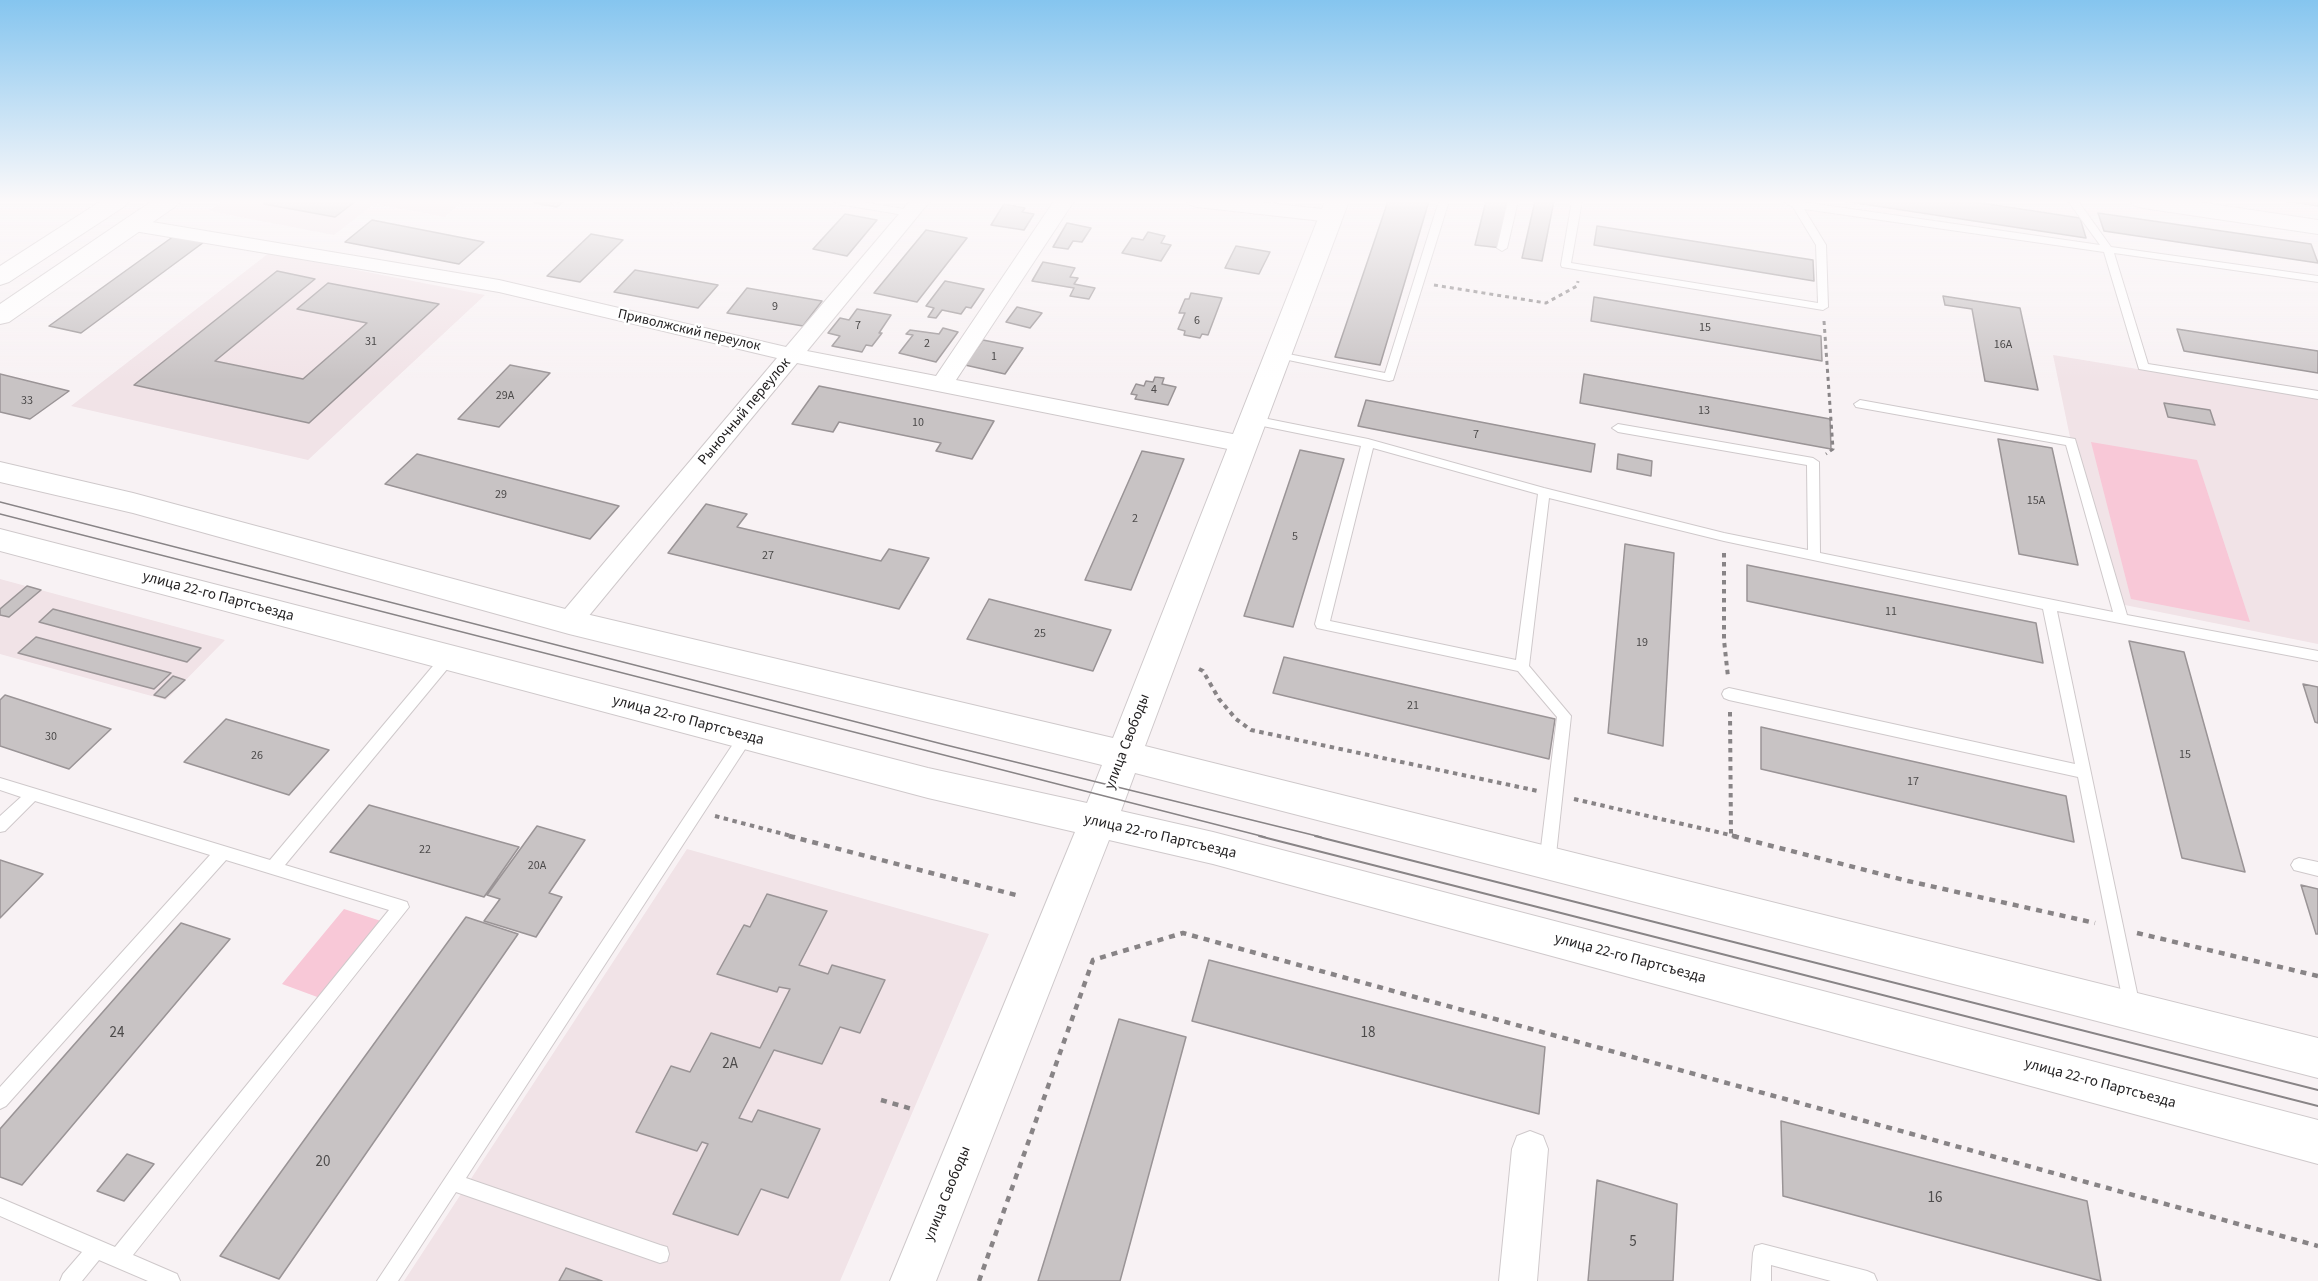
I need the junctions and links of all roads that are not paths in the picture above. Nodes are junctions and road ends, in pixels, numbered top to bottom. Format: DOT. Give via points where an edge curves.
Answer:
graph roads {
  1 [pos="25,261"];
  2 [pos="81,261"];
  3 [pos="348,261"];
  4 [pos="870,261"];
  5 [pos="1024,261"];
  6 [pos="1314,261"];
  7 [pos="1425,261"];
  8 [pos="1567,261"];
  9 [pos="1822,261"];
  10 [pos="2112,261"];
  11 [pos="2190,261"];
  12 [pos="0,277"];
  13 [pos="2318,279"];
  14 [pos="0,316"];
  15 [pos="792,355"];
  16 [pos="1278,355"];
  17 [pos="942,385"];
  18 [pos="2318,395"];
  19 [pos="1860,404"];
  20 [pos="1618,428"];
  21 [pos="1248,432"];
  22 [pos="1368,443"];
  23 [pos="0,472"];
  24 [pos="1544,492"];
  25 [pos="0,540"];
  26 [pos="1814,555"];
  27 [pos="2049,605"];
  28 [pos="2121,618"];
  29 [pos="569,622"];
  30 [pos="2318,656"];
  31 [pos="448,658"];
  32 [pos="1522,667"];
  33 [pos="1729,694"];
  34 [pos="746,736"];
  35 [pos="1123,755"];
  36 [pos="2084,772"];
  37 [pos="0,784"];
  38 [pos="33,794"];
  39 [pos="1098,822"];
  40 [pos="0,826"];
  41 [pos="223,852"];
  42 [pos="1547,864"];
  43 [pos="2299,865"];
  44 [pos="273,868"];
  45 [pos="2318,869"];
  46 [pos="2133,1012"];
  47 [pos="2318,1058"];
  48 [pos="0,1100"];
  49 [pos="2318,1142"];
  50 [pos="1530,1149"];
  51 [pos="452,1182"];
  52 [pos="0,1207"];
  53 [pos="97,1248"];
  54 [pos="660,1254"];
  55 [pos="119,1257"];
  56 [pos="70,1281"];
  57 [pos="170,1281"];
  58 [pos="387,1281"];
  59 [pos="913,1281"];
  60 [pos="1518,1281"];
  61 [pos="1761,1281"];
  62 [pos="1867,1281"];
  1 -- 12 [label="main road"];
  2 -- 14 [label="main road"];
  3 -- 15 [label="street, Приволжский переулок" via="499,286"];
  4 -- 15 [label="street, Рыночный переулок"];
  5 -- 17 [label="street"];
  6 -- 16 [label="main road, улица Свободы"];
  7 -- 16 [label="lane" via="1389,377"];
  8 -- 9 [label="lane" via="1566,265 1581,268 1823,307"];
  10 -- 18 [label="lane" via="2143,366"];
  11 -- 13 [label="lane"];
  15 -- 17 [label="street, Приволжский переулок"];
  15 -- 29 [label="street, Рыночный переулок"];
  16 -- 21 [label="main road, улица Свободы"];
  17 -- 21 [label="street, Приволжский переулок"];
  19 -- 28 [label="lane" via="2071,442"];
  20 -- 26 [label="lane" via="1813,462"];
  21 -- 22 [label="lane"];
  21 -- 35 [label="main road, улица Свободы"];
  22 -- 24 [label="lane"];
  22 -- 32 [label="lane" via="1322,624"];
  23 -- 29 [label="main road" via="133,502"];
  24 -- 26 [label="lane"];
  24 -- 32 [label="lane"];
  25 -- 31 [label="main road, улица 22-го Партсъезда"];
  26 -- 27 [label="lane"];
  27 -- 28 [label="lane"];
  27 -- 36 [label="lane"];
  28 -- 30 [label="lane"];
  29 -- 35 [label="main road"];
  31 -- 34 [label="main road, улица 22-го Партсъезда"];
  31 -- 44 [label="lane"];
  32 -- 42 [label="lane" via="1564,716"];
  33 -- 36 [label="lane"];
  34 -- 39 [label="main road, улица 22-го Партсъезда"];
  34 -- 51 [label="lane"];
  35 -- 39 [label="main road, улица Свободы"];
  35 -- 42 [label="main road"];
  36 -- 46 [label="lane"];
  37 -- 38 [label="lane"];
  38 -- 40 [label="lane"];
  38 -- 41 [label="lane"];
  39 -- 49 [label="main road, улица 22-го Партсъезда" via="1213,848"];
  39 -- 59 [label="main road, улица Свободы"];
  41 -- 44 [label="lane"];
  41 -- 48 [label="lane"];
  42 -- 46 [label="main road"];
  43 -- 45 [label="lane"];
  44 -- 55 [label="lane" via="401,907"];
  46 -- 47 [label="main road"];
  50 -- 60 [label="street"];
  51 -- 54 [label="lane"];
  51 -- 58 [label="lane"];
  52 -- 53 [label="lane"];
  53 -- 55 [label="lane"];
  53 -- 56 [label="lane"];
  55 -- 57 [label="lane"];
  61 -- 62 [label="lane" via="1762,1253"];
}
